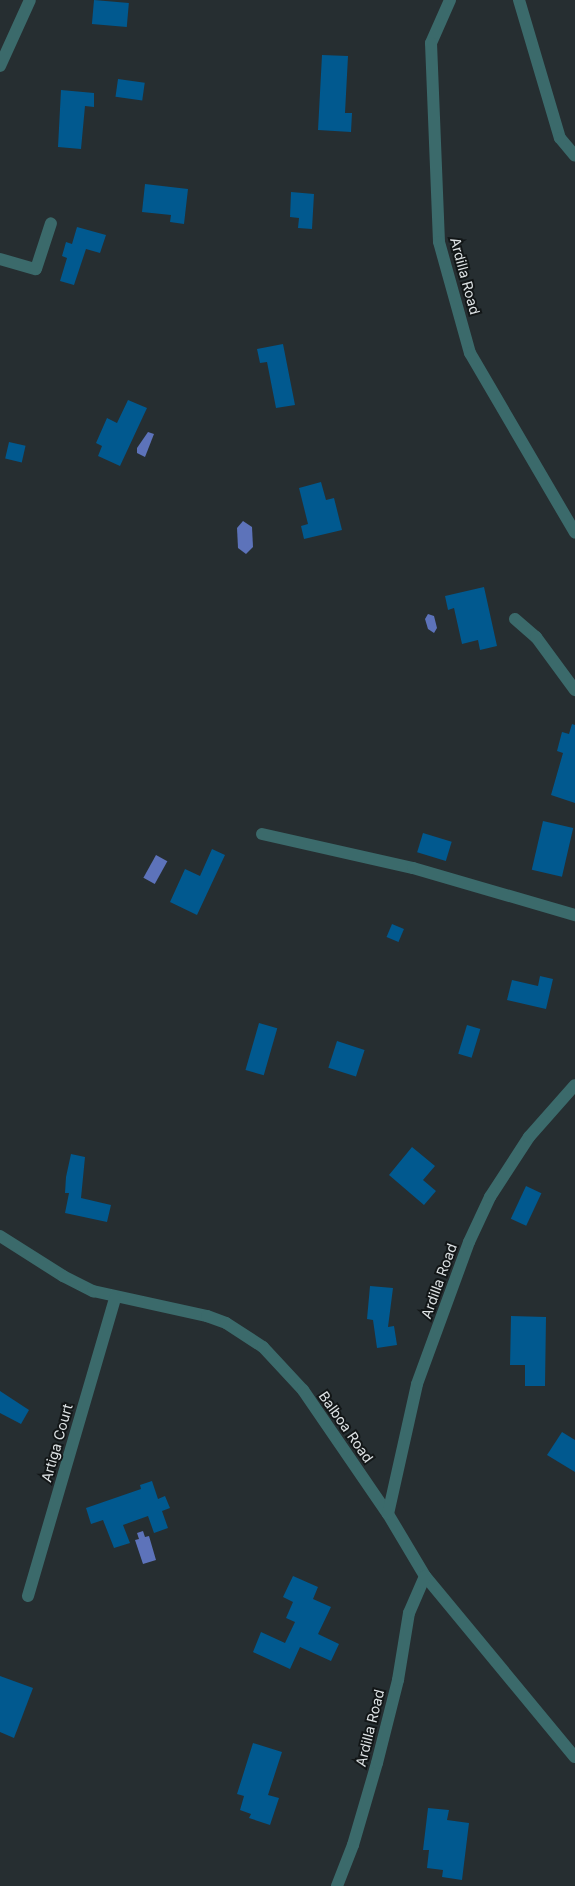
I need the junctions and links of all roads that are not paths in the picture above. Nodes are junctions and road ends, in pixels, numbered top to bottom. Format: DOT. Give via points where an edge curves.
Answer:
graph roads {
  1 [pos="30,0"];
  2 [pos="450,0"];
  3 [pos="520,0"];
  4 [pos="0,66"];
  5 [pos="575,156"];
  6 [pos="51,223"];
  7 [pos="0,259"];
  8 [pos="575,533"];
  9 [pos="515,620"];
  10 [pos="575,690"];
  11 [pos="262,834"];
  12 [pos="575,915"];
  13 [pos="575,1085"];
  14 [pos="0,1236"];
  15 [pos="115,1298"];
  16 [pos="388,1514"];
  17 [pos="425,1576"];
  18 [pos="28,1596"];
  19 [pos="575,1757"];
  20 [pos="337,1886"];
  1 -- 4 [label="street"];
  2 -- 8 [label="street, Ardilla Road" via="431,43 439,242 470,353"];
  3 -- 5 [label="street" via="560,138"];
  6 -- 7 [label="street" via="36,269"];
  9 -- 10 [label="street" via="536,637"];
  11 -- 12 [label="street" via="413,868"];
  13 -- 16 [label="street, Ardilla Road" via="529,1137 490,1197 469,1242 417,1384"];
  14 -- 15 [label="street, Balboa Road" via="63,1276"];
  15 -- 16 [label="street, Balboa Road" via="207,1316 226,1323 263,1346 302,1390"];
  15 -- 18 [label="street, Artiga Court"];
  16 -- 17 [label="street, Balboa Road"];
  17 -- 19 [label="street, Balboa Road"];
  17 -- 20 [label="street, Ardilla Road" via="409,1613 398,1680 378,1763 354,1845"];
}
